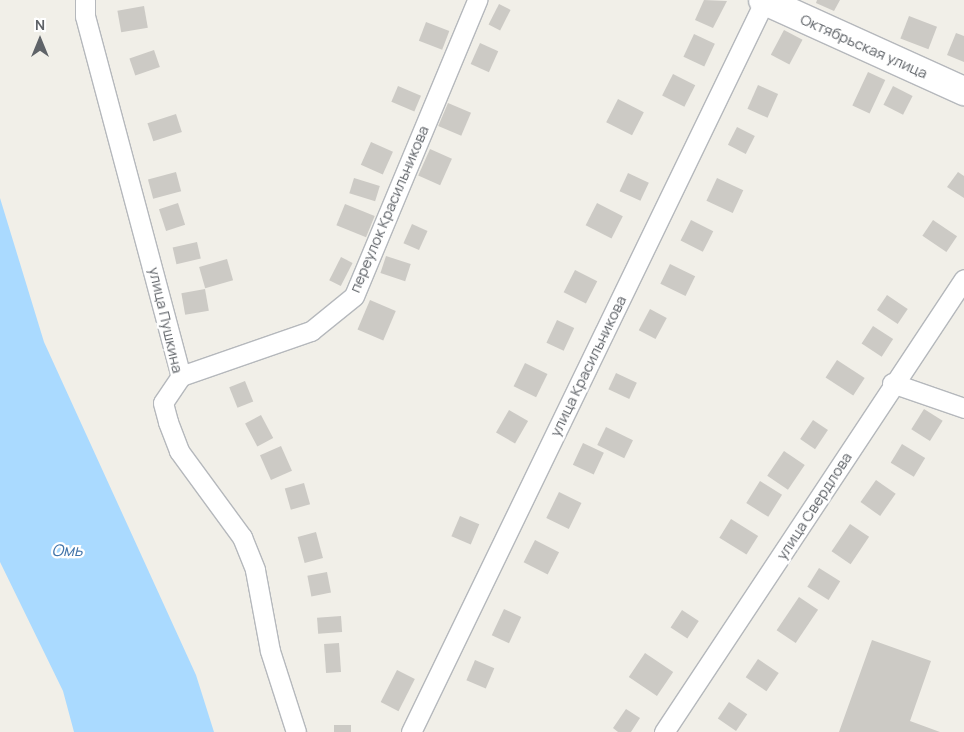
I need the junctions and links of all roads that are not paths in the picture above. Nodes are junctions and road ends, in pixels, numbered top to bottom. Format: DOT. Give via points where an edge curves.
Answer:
graph roads {
  1 [pos="85,0"];
  2 [pos="477,0"];
  3 [pos="765,0"];
  4 [pos="964,91"];
  5 [pos="964,279"];
  6 [pos="181,376"];
  7 [pos="892,383"];
  8 [pos="964,408"];
  9 [pos="296,732"];
  10 [pos="410,732"];
  11 [pos="664,732"];
  1 -- 6 [label="street, улица Пушкина" via="85,16"];
  2 -- 6 [label="street, переулок Красильникова" via="354,296 310,331"];
  3 -- 4 [label="street, Октябрьская улица"];
  3 -- 10 [label="street, улица Красильникова"];
  5 -- 7 [label="street, улица Свердлова"];
  6 -- 9 [label="street, улица Пушкина" via="163,403 168,422 179,451 242,537 255,570 270,651"];
  7 -- 8 [label="street"];
  7 -- 11 [label="street, улица Свердлова"];
}
